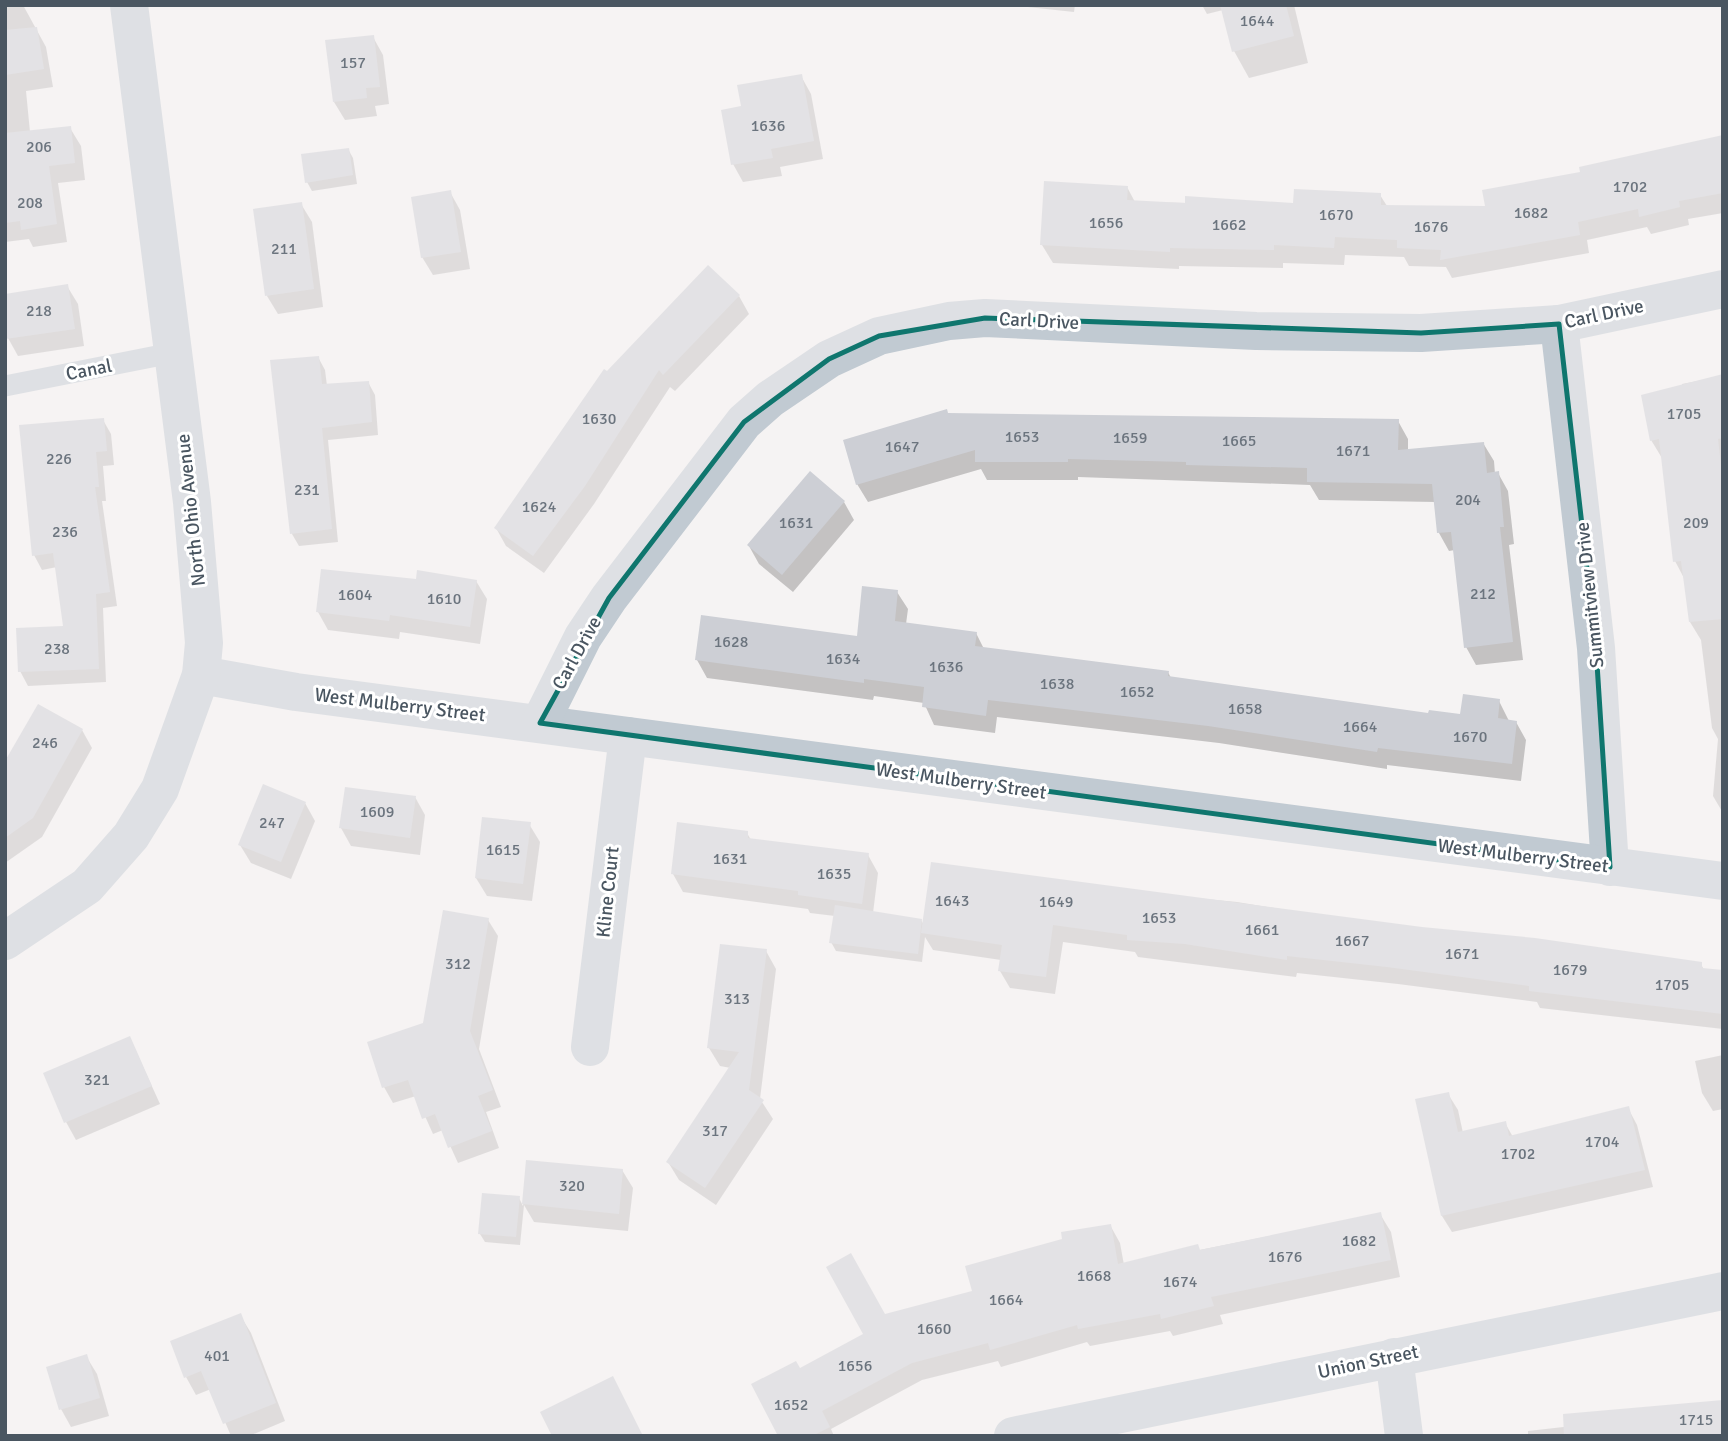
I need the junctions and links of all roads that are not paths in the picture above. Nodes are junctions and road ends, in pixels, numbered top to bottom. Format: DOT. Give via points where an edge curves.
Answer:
graph roads {
  1 [pos="129,5"];
  2 [pos="1723,289"];
  3 [pos="1559,324"];
  4 [pos="172,354"];
  5 [pos="5,387"];
  6 [pos="201,676"];
  7 [pos="540,723"];
  8 [pos="628,736"];
  9 [pos="1610,867"];
  10 [pos="1723,881"];
  11 [pos="5,941"];
  12 [pos="590,1047"];
  13 [pos="1723,1291"];
  14 [pos="1394,1357"];
  15 [pos="1013,1436"];
  16 [pos="1404,1436"];
  1 -- 4 [label="street, North Ohio Avenue"];
  2 -- 3 [label="street, Carl Drive"];
  3 -- 7 [label="street, Carl Drive" via="1421,333 1256,331 985,318 879,336 829,359 744,422 609,598 583,637"];
  3 -- 9 [label="street, Summitview Drive" via="1596,648"];
  4 -- 5 [label="lane, Canal"];
  4 -- 6 [label="street, North Ohio Avenue" via="202,608 205,643"];
  6 -- 7 [label="street, West Mulberry Street"];
  6 -- 11 [label="street, North Ohio Avenue" via="160,789 131,836 87,886"];
  7 -- 8 [label="street, West Mulberry Street"];
  8 -- 9 [label="street, West Mulberry Street"];
  8 -- 12 [label="street, Kline Court"];
  9 -- 10 [label="street, West Mulberry Street"];
  13 -- 14 [label="street, Union Street"];
  14 -- 15 [label="street, Union Street"];
  14 -- 16 [label="street"];
}
